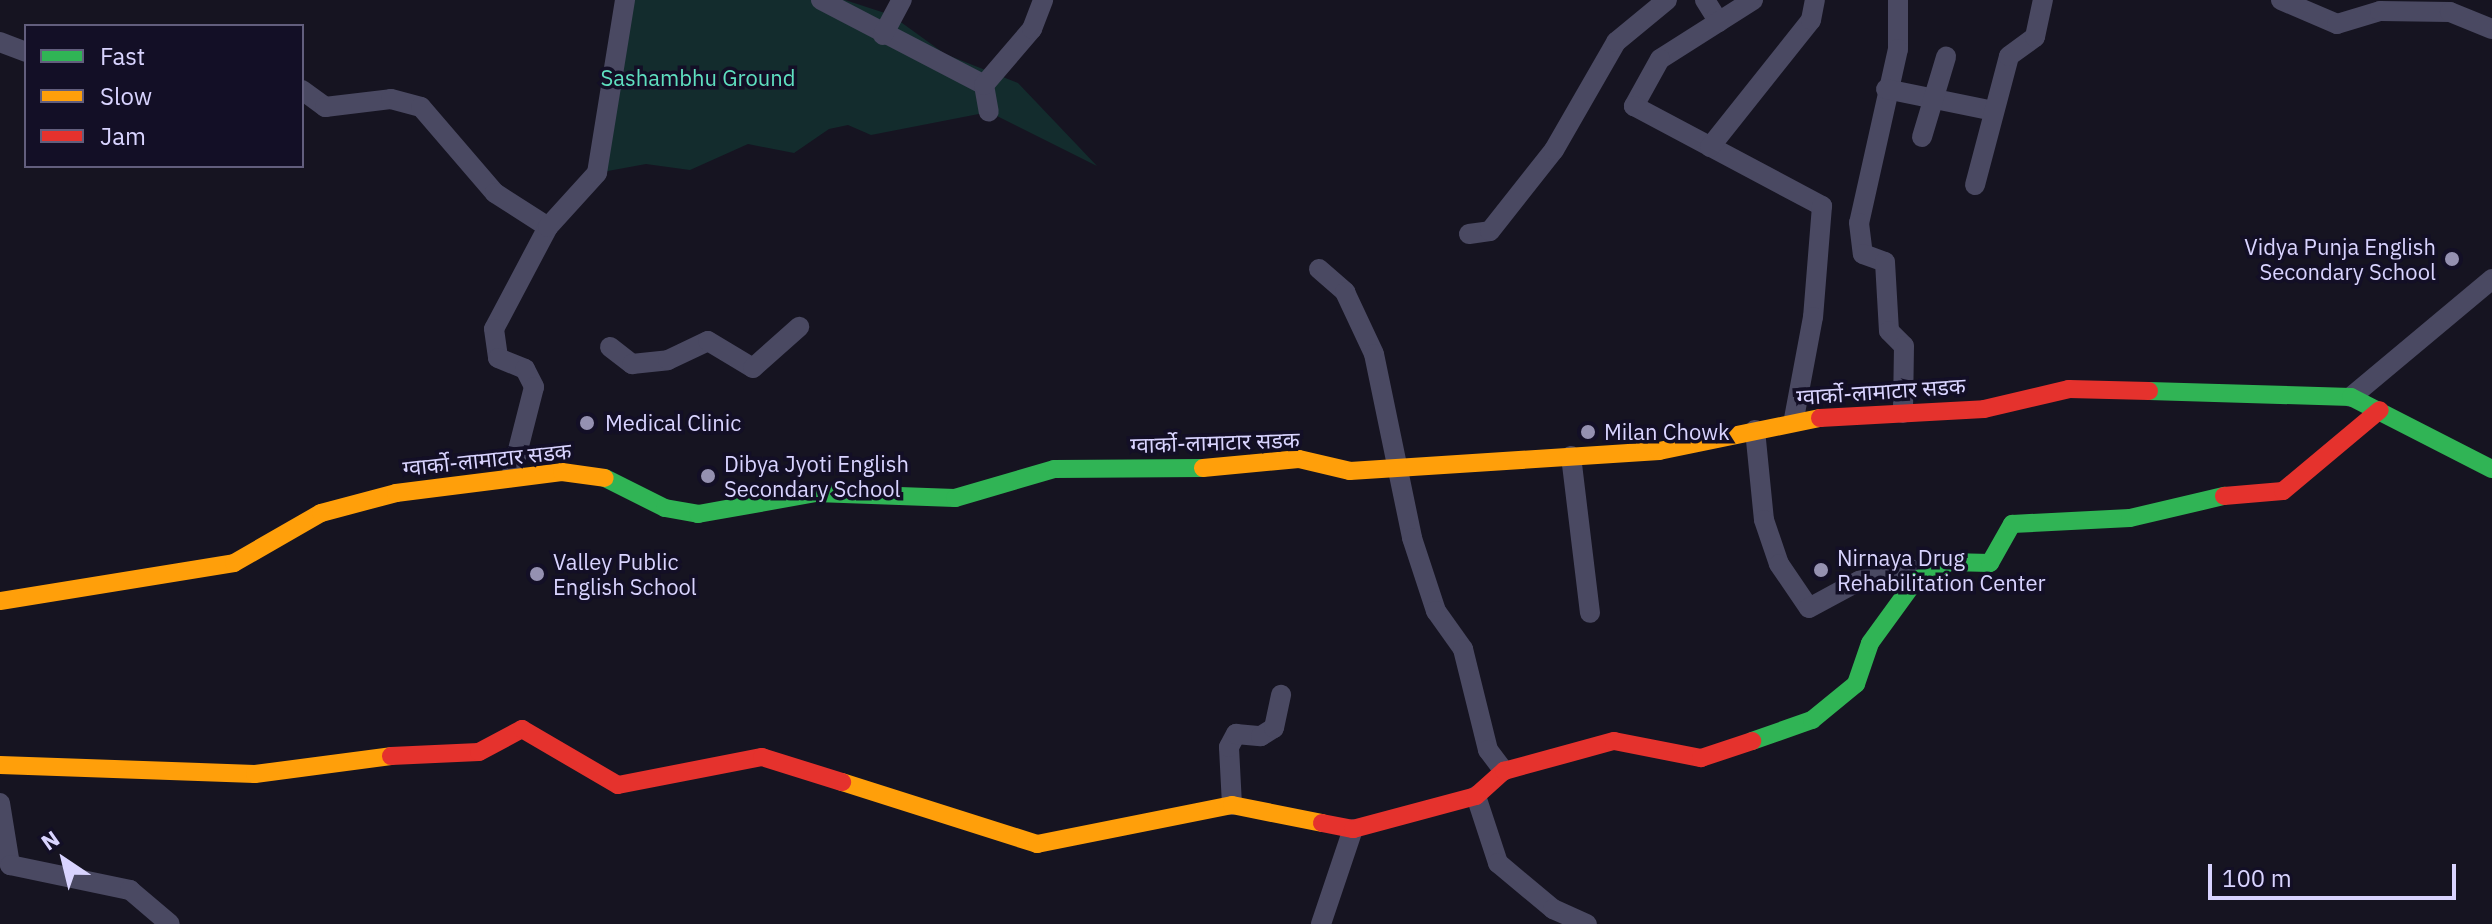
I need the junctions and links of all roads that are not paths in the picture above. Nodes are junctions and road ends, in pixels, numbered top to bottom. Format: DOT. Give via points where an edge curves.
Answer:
graph roads {
  1 [pos="625,0"];
  2 [pos="821,0"];
  3 [pos="902,0"];
  4 [pos="1043,0"];
  5 [pos="1667,0"];
  6 [pos="1705,0"];
  7 [pos="1753,0"];
  8 [pos="1815,0"];
  9 [pos="1898,0"];
  10 [pos="2043,0"];
  11 [pos="2281,0"];
  12 [pos="1719,22"];
  13 [pos="2492,29"];
  14 [pos="883,35"];
  15 [pos="0,42"];
  16 [pos="24,51"];
  17 [pos="1946,57"];
  18 [pos="984,85"];
  19 [pos="1886,89"];
  20 [pos="304,91"];
  21 [pos="1932,95"];
  22 [pos="1994,111"];
  23 [pos="989,112"];
  24 [pos="1922,137"];
  25 [pos="1710,147"];
  26 [pos="1975,185"];
  27 [pos="548,227"];
  28 [pos="1469,234"];
  29 [pos="1319,269"];
  30 [pos="2492,279"];
  31 [pos="799,327"];
  32 [pos="610,347"];
  33 [pos="2351,397"];
  34 [pos="2380,410"];
  35 [pos="1903,413"];
  36 [pos="1794,419"];
  37 [pos="1755,430"];
  38 [pos="1571,456"];
  39 [pos="1402,466"];
  40 [pos="2492,469"];
  41 [pos="511,477"];
  42 [pos="1923,577"];
  43 [pos="0,601"];
  44 [pos="1590,613"];
  45 [pos="1281,695"];
  46 [pos="0,765"];
  47 [pos="1504,771"];
  48 [pos="1476,796"];
  49 [pos="0,803"];
  50 [pos="1232,805"];
  51 [pos="1353,829"];
  52 [pos="5,866"];
  53 [pos="170,924"];
  54 [pos="1321,924"];
  55 [pos="1587,924"];
  1 -- 27 [label="street" via="597,173"];
  2 -- 14 [label="street"];
  3 -- 14 [label="street"];
  4 -- 18 [label="street" via="1032,29"];
  5 -- 28 [label="street" via="1616,42 1567,132 1490,231"];
  6 -- 12 [label="street"];
  7 -- 12 [label="street"];
  8 -- 25 [label="street" via="1811,20"];
  9 -- 19 [label="street" via="1898,49"];
  10 -- 22 [label="street" via="2035,37 2009,56"];
  11 -- 13 [label="street" via="2337,24 2380,11 2450,12"];
  12 -- 25 [label="street" via="1660,59 1634,94 1639,112"];
  14 -- 18 [label="street"];
  15 -- 16 [label="street"];
  17 -- 21 [label="street"];
  18 -- 23 [label="street"];
  19 -- 21 [label="street"];
  19 -- 35 [label="street" via="1859,223 1863,254 1885,262 1889,331 1904,346"];
  20 -- 27 [label="street" via="325,107 391,99 421,107 495,193"];
  21 -- 22 [label="street"];
  21 -- 24 [label="street"];
  22 -- 26 [label="street"];
  25 -- 36 [label="street" via="1822,206 1813,317"];
  27 -- 41 [label="street" via="494,329 498,358 525,369 534,387"];
  29 -- 39 [label="street" via="1345,292 1369,342"];
  30 -- 33 [label="street"];
  31 -- 32 [label="street" via="753,368 708,341 668,360 632,364"];
  33 -- 34 [label="street, ग्वार्को-लामाटार सडक"];
  33 -- 35 [label="street, ग्वार्को-लामाटार सडक" via="2069,389 1984,409"];
  34 -- 40 [label="street, ग्वार्को-लामाटार सडक"];
  34 -- 42 [label="street" via="2315,471 2283,491 2205,498 2130,518 2012,524 1990,563 1952,562"];
  35 -- 36 [label="street, ग्वार्को-लामाटार सडक"];
  36 -- 37 [label="street, ग्वार्को-लामाटार सडक"];
  37 -- 38 [label="street, ग्वार्को-लामाटार सडक" via="1659,451"];
  37 -- 42 [label="street" via="1764,520 1779,564 1809,608 1859,581 1907,567"];
  38 -- 39 [label="street, ग्वार्को-लामाटार सडक"];
  38 -- 44 [label="street"];
  39 -- 41 [label="street, ग्वार्को-लामाटार सडक" via="1350,471 1299,459 1164,471 1054,469 955,498 816,493 698,514 665,508 587,472"];
  39 -- 47 [label="street" via="1427,588 1463,649 1488,750"];
  41 -- 43 [label="street, ग्वार्को-लामाटार सडक" via="396,493 321,513 234,563"];
  42 -- 47 [label="street" via="1870,643 1856,684 1812,720 1701,758 1614,741"];
  45 -- 50 [label="street" via="1274,728 1261,736 1236,734 1229,747"];
  46 -- 50 [label="street" via="255,774 339,759 479,752 522,729 618,785 762,757 1037,844"];
  47 -- 48 [label="street"];
  48 -- 51 [label="street"];
  48 -- 55 [label="street" via="1498,863 1553,909"];
  49 -- 52 [label="street"];
  50 -- 51 [label="street"];
  51 -- 54 [label="street"];
  52 -- 53 [label="street" via="130,890"];
}
